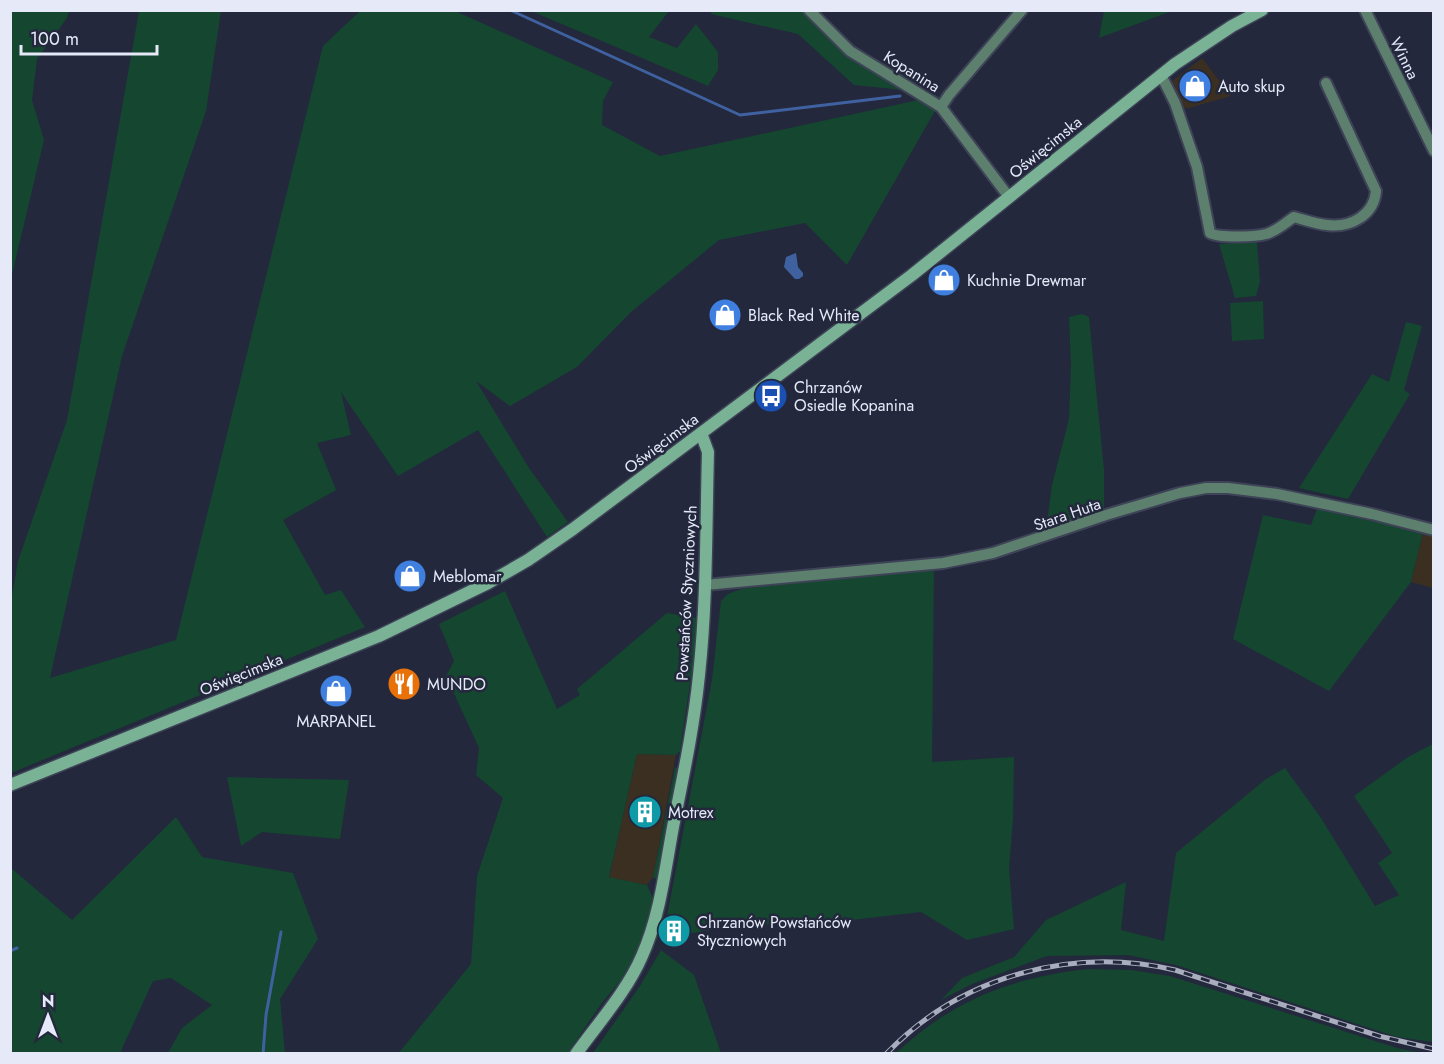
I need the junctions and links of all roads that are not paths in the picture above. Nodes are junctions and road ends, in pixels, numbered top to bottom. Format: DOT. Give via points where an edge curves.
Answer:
graph roads {
  1 [pos="809,10"];
  2 [pos="1022,10"];
  3 [pos="1262,10"];
  4 [pos="1365,10"];
  5 [pos="1161,75"];
  6 [pos="1326,83"];
  7 [pos="941,107"];
  8 [pos="1434,151"];
  9 [pos="1009,197"];
  10 [pos="701,433"];
  11 [pos="1434,530"];
  12 [pos="705,585"];
  13 [pos="10,784"];
  14 [pos="576,1053"];
  1 -- 7 [label="street, Kopanina" via="850,51"];
  2 -- 7 [label="street"];
  3 -- 5 [label="street, Oświęcimska"];
  4 -- 8 [label="street, Winna"];
  5 -- 6 [label="street" via="1197,167 1209,233 1219,236 1265,234 1294,217 1343,225 1369,213 1376,191"];
  5 -- 9 [label="street, Oświęcimska"];
  7 -- 9 [label="street, Kopanina"];
  9 -- 10 [label="street, Oświęcimska"];
  10 -- 12 [label="street, Powstańców Styczniowych" via="708,452"];
  10 -- 13 [label="street, Oświęcimska" via="528,560 442,606 351,648"];
  11 -- 12 [label="street, Stara Huta" via="1277,494 1206,489 1106,515 993,553 943,563"];
  12 -- 14 [label="street, Powstańców Styczniowych" via="694,716 652,930 627,983"];
}
